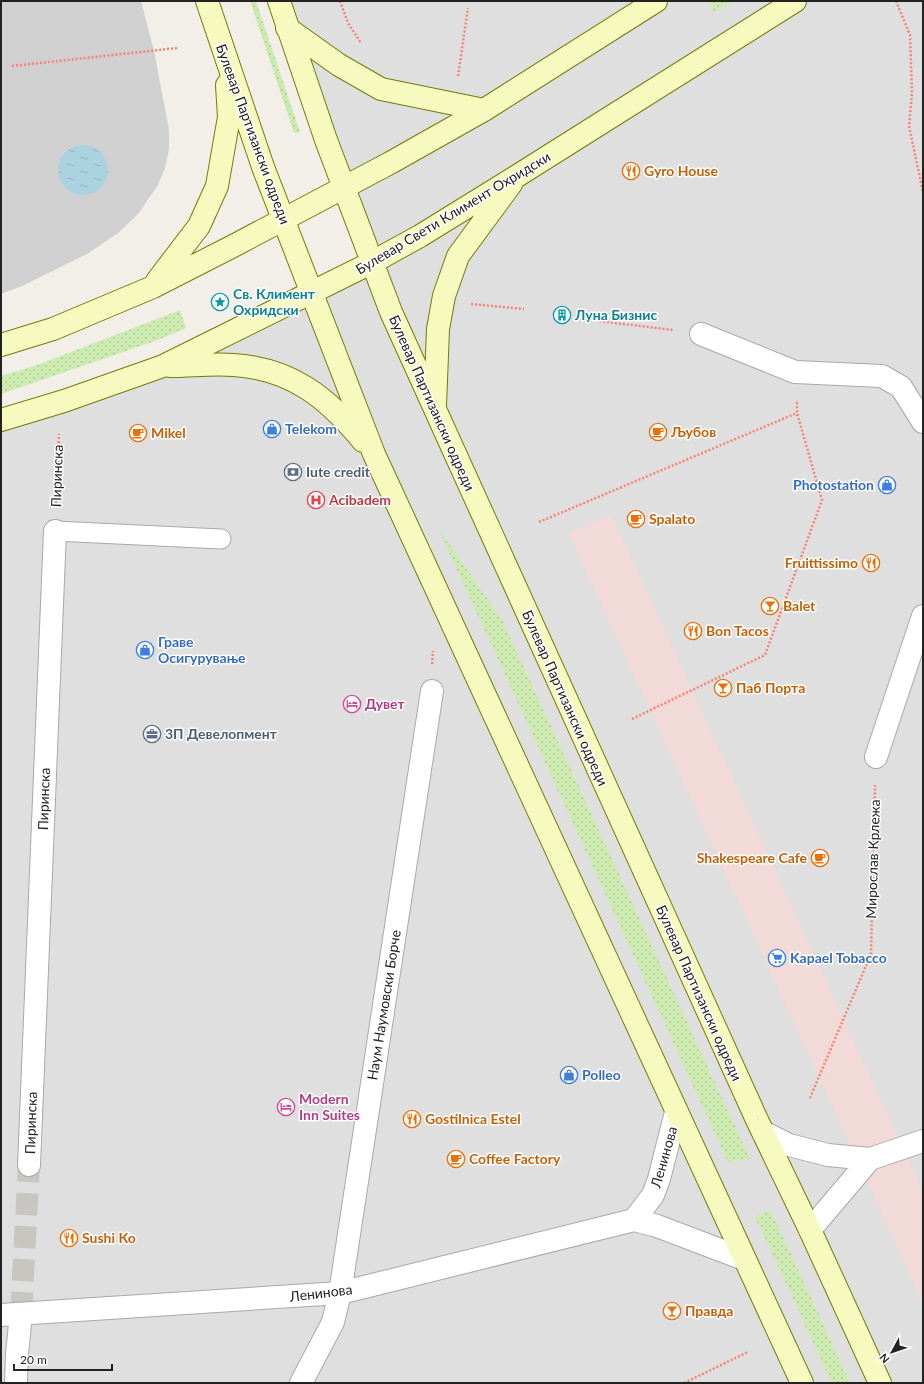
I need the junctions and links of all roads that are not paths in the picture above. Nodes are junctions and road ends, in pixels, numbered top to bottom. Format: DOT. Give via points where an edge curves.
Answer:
graph roads {
  1 [pos="208,1"];
  2 [pos="279,1"];
  3 [pos="656,1"];
  4 [pos="795,1"];
  5 [pos="287,28"];
  6 [pos="226,57"];
  7 [pos="484,110"];
  8 [pos="517,176"];
  9 [pos="343,188"];
  10 [pos="283,220"];
  11 [pos="371,263"];
  12 [pos="153,287"];
  13 [pos="312,293"];
  14 [pos="701,334"];
  15 [pos="1,345"];
  16 [pos="163,366"];
  17 [pos="434,409"];
  18 [pos="1,420"];
  19 [pos="923,422"];
  20 [pos="374,454"];
  21 [pos="55,531"];
  22 [pos="221,539"];
  23 [pos="923,616"];
  24 [pos="432,691"];
  25 [pos="876,756"];
  26 [pos="676,1112"];
  27 [pos="763,1132"];
  28 [pos="923,1141"];
  29 [pos="870,1159"];
  30 [pos="29,1165"];
  31 [pos="634,1220"];
  32 [pos="810,1230"];
  33 [pos="744,1259"];
  34 [pos="340,1293"];
  35 [pos="11,1314"];
  36 [pos="16,1383"];
  37 [pos="301,1383"];
  38 [pos="802,1383"];
  39 [pos="880,1383"];
  1 -- 6 [label="street, Булевар Партизански одреди"];
  2 -- 5 [label="street, Булевар Партизански одреди"];
  3 -- 7 [label="street"];
  4 -- 8 [label="street, Булевар Свети Климент Охридски"];
  5 -- 7 [label="street" via="339,65 380,89"];
  5 -- 9 [label="street, Булевар Партизански одреди"];
  6 -- 10 [label="street, Булевар Партизански одреди"];
  6 -- 12 [label="street" via="229,117 217,186 199,226"];
  7 -- 9 [label="street"];
  8 -- 11 [label="street, Булевар Свети Климент Охридски"];
  8 -- 17 [label="street" via="458,256 444,296 438,329"];
  9 -- 10 [label="street"];
  9 -- 11 [label="street, Булевар Партизански одреди"];
  10 -- 12 [label="street"];
  10 -- 13 [label="street, Булевар Партизански одреди"];
  11 -- 13 [label="street, Булевар Свети Климент Охридски"];
  11 -- 17 [label="street, Булевар Партизански одреди"];
  12 -- 15 [label="street" via="53,329"];
  13 -- 16 [label="street, Булевар Свети Климент Охридски"];
  13 -- 20 [label="street, Булевар Партизански одреди"];
  14 -- 19 [label="street" via="795,372 882,376 901,387"];
  16 -- 18 [label="street, Булевар Свети Климент Охридски"];
  16 -- 20 [label="street" via="249,366 294,380 326,401"];
  17 -- 27 [label="street, Булевар Партизански одреди"];
  20 -- 26 [label="street, Булевар Партизански одреди"];
  21 -- 22 [label="lane"];
  21 -- 30 [label="street, Пиринска"];
  23 -- 25 [label="street"];
  24 -- 34 [label="street, Наум Наумовски Борче"];
  26 -- 31 [label="street, Ленинова" via="653,1195"];
  26 -- 33 [label="street, Булевар Партизански одреди"];
  27 -- 29 [label="street" via="789,1145 822,1154"];
  27 -- 32 [label="street, Булевар Партизански одреди"];
  28 -- 29 [label="street"];
  29 -- 32 [label="street"];
  31 -- 33 [label="street, Ленинова" via="657,1226"];
  31 -- 34 [label="street, Ленинова"];
  32 -- 39 [label="street, Булевар Партизански одреди"];
  33 -- 38 [label="street, Булевар Партизански одреди"];
  34 -- 35 [label="street, Ленинова"];
  34 -- 37 [label="street, Наум Наумовски Борче" via="333,1322"];
  35 -- 36 [label="street" via="16,1354"];
}
